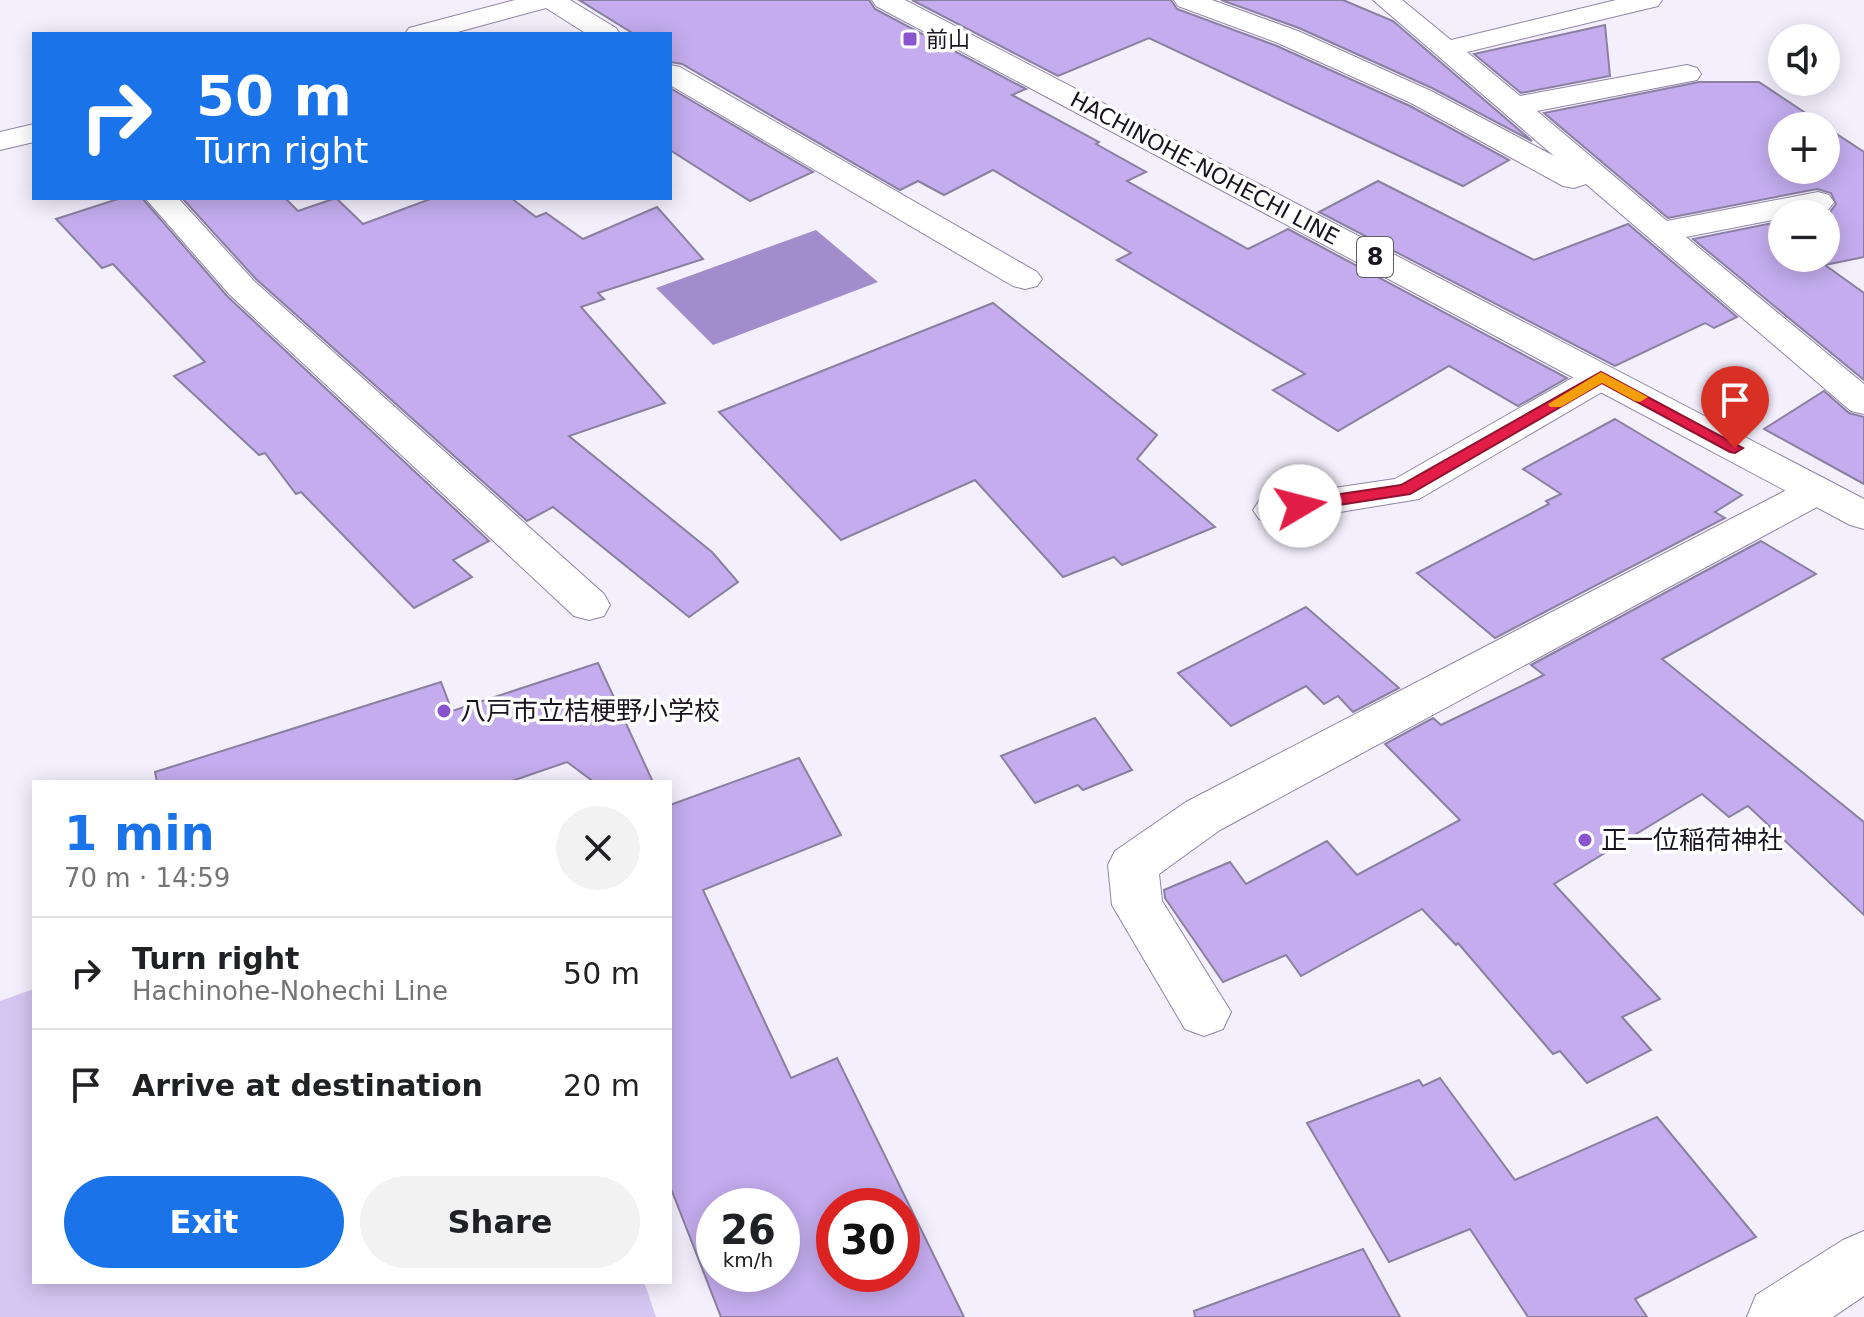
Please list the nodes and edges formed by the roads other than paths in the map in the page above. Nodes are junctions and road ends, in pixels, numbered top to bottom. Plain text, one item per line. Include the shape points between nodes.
1 (545, 0) edge
2 (552, 0) edge
3 (885, 0) edge
4 (1187, 0) edge
5 (1386, 0) edge
6 (1649, 0) edge
7 (426, 32) edge
8 (603, 32) edge
9 (1447, 49) junction
10 (672, 74) edge
11 (1687, 74) dead end
12 (1515, 106) junction
13 (32, 133) edge
14 (0, 141) edge
15 (163, 200) edge
16 (1768, 208) edge
17 (1647, 222) junction
18 (1025, 279) dead end
19 (1601, 377) junction
20 (1863, 401) edge
21 (1816, 491) junction
22 (1273, 510) dead end
23 (1864, 516) edge
24 (589, 605) dead end
25 (1204, 1012) dead end
26 (1864, 1261) edge
27 (1778, 1317) edge

1 - 7 street
2 - 8 street
3 - 19 street, HACHINOHE-NOHECHI LINE / 8
4 - 17 street via 1288,37 1421,97
5 - 9 street
6 - 9 street
9 - 12 street
10 - 18 street
11 - 12 street
12 - 17 street
13 - 14 street
15 - 24 street via 242,288
16 - 17 street
17 - 20 street
19 - 21 street, HACHINOHE-NOHECHI LINE / 8
19 - 22 street via 1405,490
21 - 23 street, HACHINOHE-NOHECHI LINE / 8
21 - 25 street via 1203,816 1133,865 1137,905
26 - 27 street

